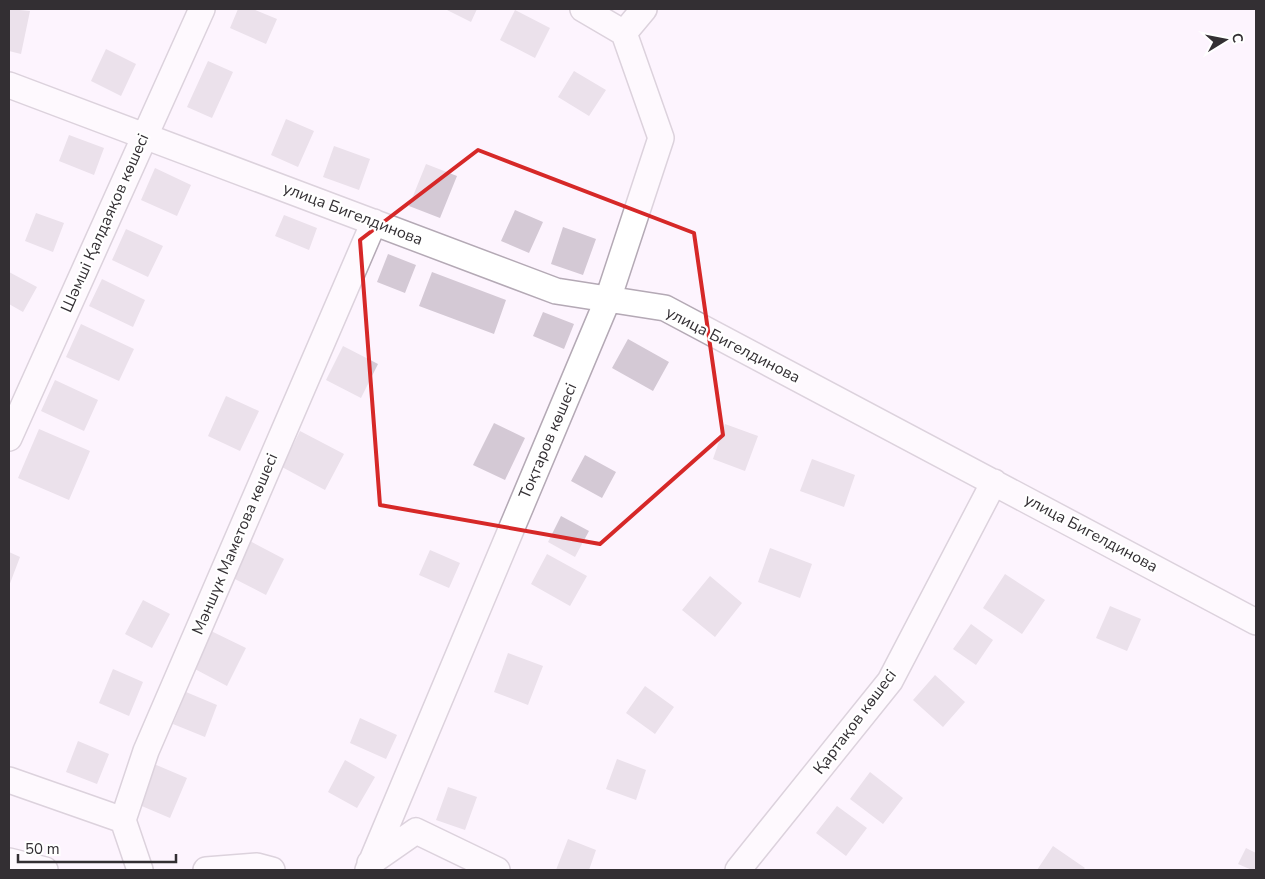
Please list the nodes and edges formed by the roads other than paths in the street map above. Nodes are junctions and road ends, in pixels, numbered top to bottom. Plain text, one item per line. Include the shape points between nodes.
1 (202, 9) edge
2 (583, 9) edge
3 (644, 9) edge
4 (624, 33) junction
5 (9, 85) edge
6 (145, 135) junction
7 (374, 222) junction
8 (608, 300) junction
9 (9, 438) edge
10 (994, 482) junction
11 (1256, 622) edge
12 (9, 780) edge
13 (123, 820) junction
14 (9, 862) edge
15 (366, 868) edge
16 (45, 870) edge
17 (140, 870) edge
18 (206, 870) edge
19 (272, 870) edge
20 (497, 870) edge
21 (738, 870) edge

1 - 6 street, Шәмші Қалдаяқов көшесі
2 - 4 street
3 - 4 street
4 - 8 street, Тоқтаров көшесі via 661,138
5 - 6 street, улица Бигелдинова
6 - 7 street, улица Бигелдинова
6 - 9 street, Шәмші Қалдаяқов көшесі
7 - 8 street, улица Бигелдинова via 556,292
7 - 13 street, Мәншүк Маметова көшесі via 146,751
8 - 10 street, улица Бигелдинова via 665,308
8 - 15 street, Тоқтаров көшесі
10 - 11 street, улица Бигелдинова
10 - 21 street, Қартақов көшесі via 890,681
12 - 13 street
13 - 17 street
14 - 16 street
15 - 20 street via 416,831
18 - 19 street via 257,866

